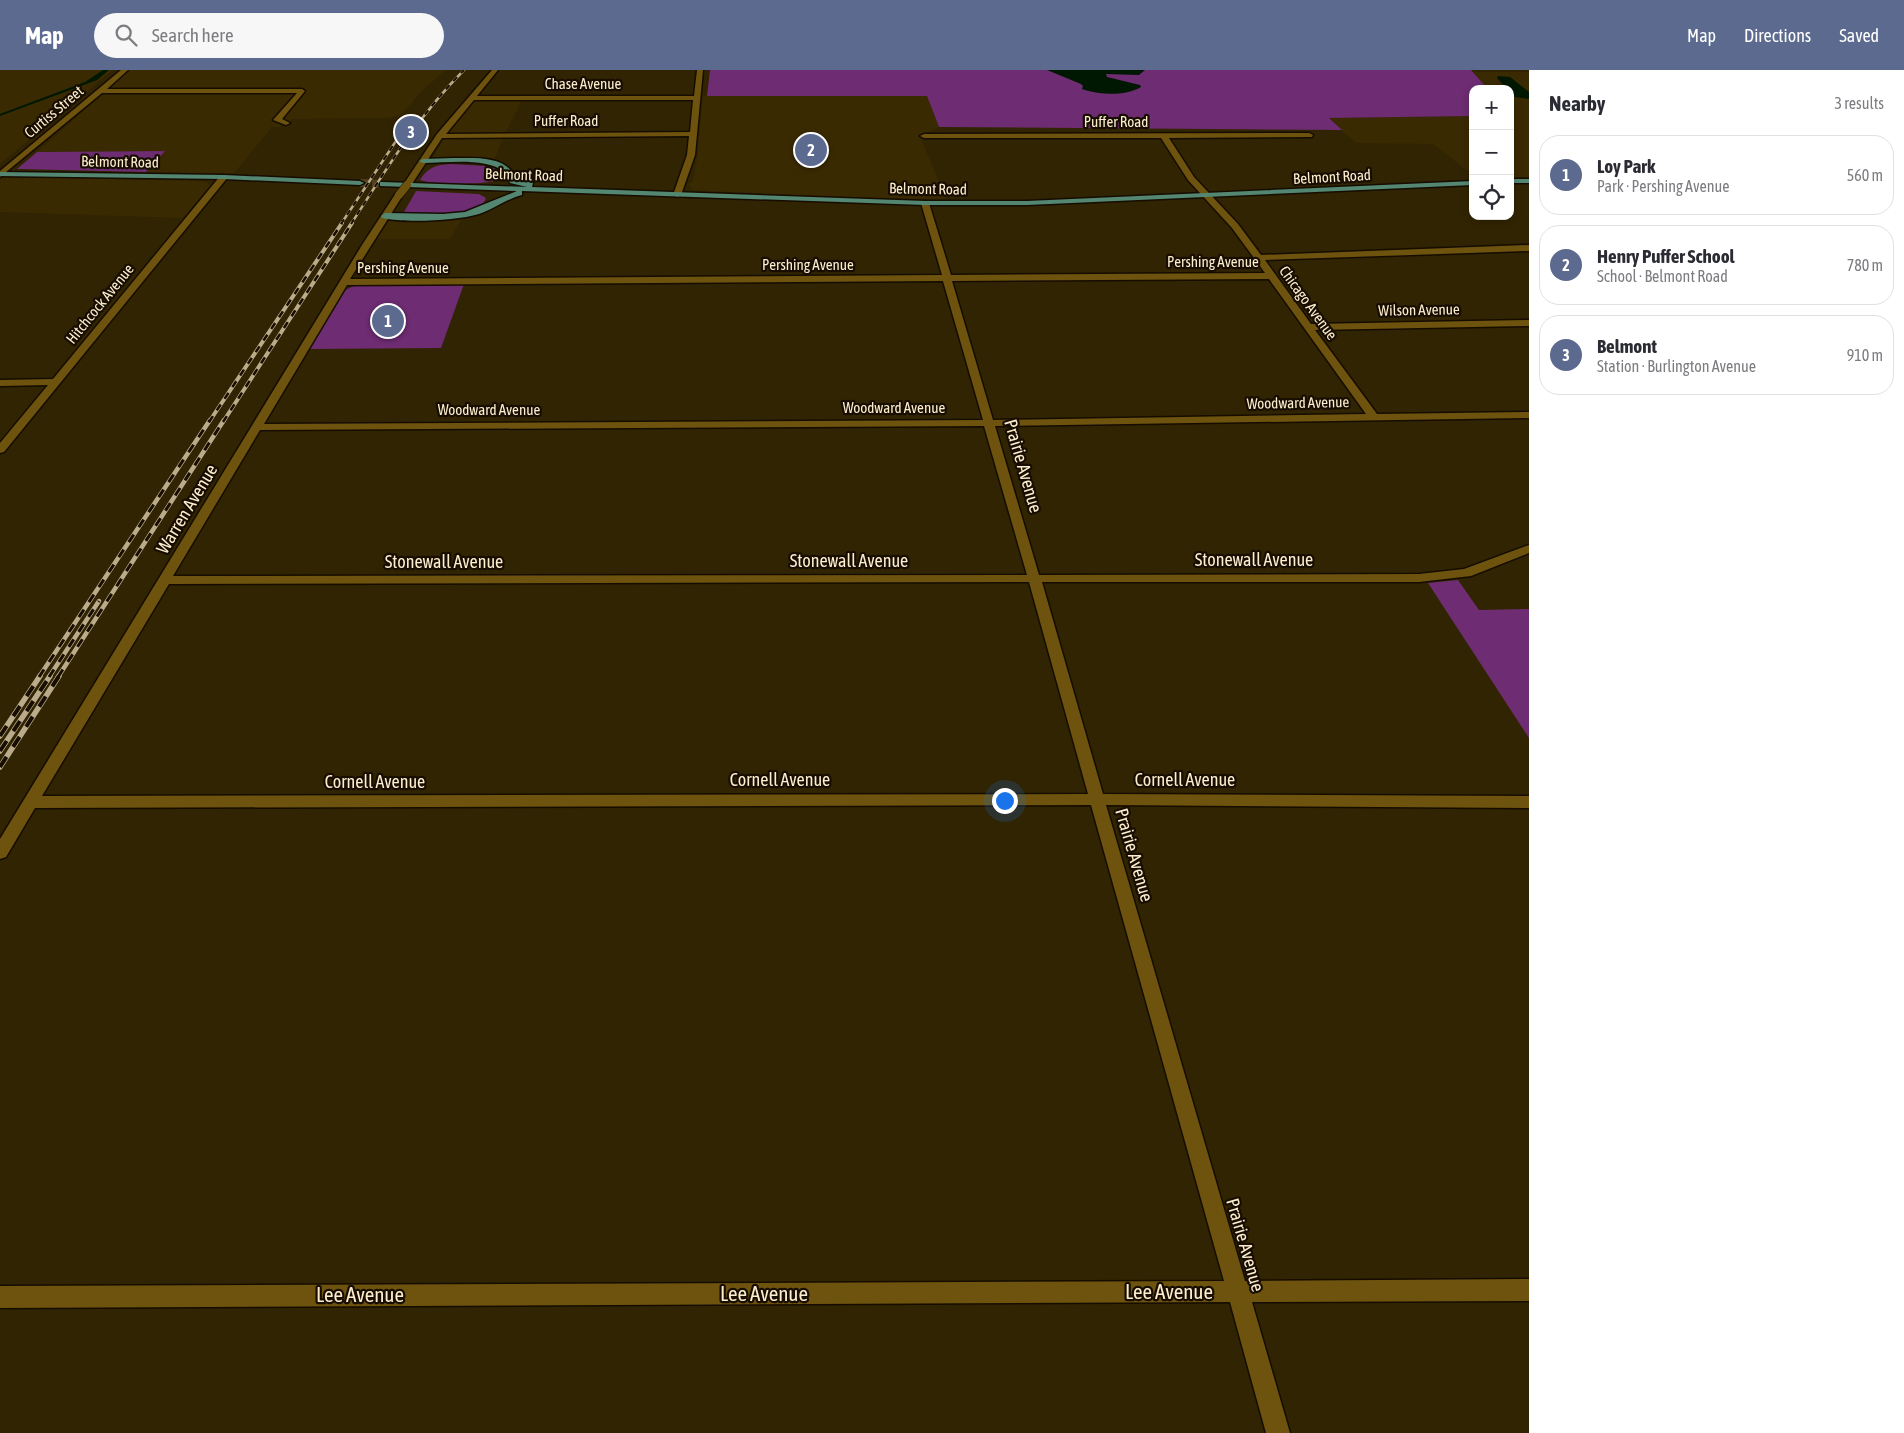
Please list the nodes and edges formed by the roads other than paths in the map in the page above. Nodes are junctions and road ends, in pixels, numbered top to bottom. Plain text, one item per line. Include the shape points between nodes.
1 (124, 70) edge
2 (495, 70) edge
3 (700, 70) edge
4 (100, 91) junction
5 (470, 98) junction
6 (696, 98) junction
7 (286, 123) dead end
8 (693, 134) junction
9 (1309, 135) dead end
10 (440, 136) junction
11 (924, 136) dead end
12 (1164, 136) junction
13 (423, 161) junction
14 (509, 173) junction
15 (0, 175) edge
16 (224, 177) junction
17 (1529, 180) edge
18 (1514, 182) edge
19 (360, 183) tunnel mouth
20 (1469, 183) edge
21 (384, 184) tunnel mouth
22 (465, 187) junction
23 (553, 190) junction
24 (677, 195) junction
25 (1209, 196) junction
26 (925, 203) junction
27 (490, 205) junction
28 (385, 216) junction
29 (1529, 248) edge
30 (1259, 258) junction
31 (1272, 276) junction
32 (946, 278) junction
33 (345, 282) junction
34 (1529, 323) edge
35 (1309, 327) junction
36 (55, 382) junction
37 (0, 383) edge
38 (1529, 415) edge
39 (1374, 416) junction
40 (990, 423) junction
41 (258, 426) junction
42 (0, 450) edge
43 (1529, 549) edge
44 (1034, 578) junction
45 (164, 580) junction
46 (1098, 799) junction
47 (30, 802) junction
48 (1529, 802) edge
49 (0, 853) edge
50 (1529, 1290) edge
51 (1238, 1291) junction
52 (0, 1297) edge
53 (1278, 1433) edge

1 - 4 street, Curtiss Street
2 - 5 street, Warren Avenue
3 - 6 street
4 - 7 street via 302,91 277,120
4 - 15 street, Curtiss Street
5 - 6 street, Chase Avenue
5 - 10 street, Warren Avenue
6 - 8 street
8 - 10 street, Puffer Road
8 - 24 street via 689,162
9 - 12 street, Puffer Road
10 - 13 street, Warren Avenue
11 - 12 street, Puffer Road
12 - 25 street, Chicago Avenue via 1191,178
13 - 14 main road via 490,163 503,167
13 - 28 street, Warren Avenue, bridge
14 - 22 main road via 499,182
14 - 23 main road via 519,183
15 - 16 main road, Belmont Road
16 - 19 main road, Belmont Road
16 - 36 street, Hitchcock Avenue
17 - 18 main road
20 - 25 main road, Belmont Road
21 - 22 main road, Belmont Road
22 - 23 main road, Belmont Road
22 - 27 main road via 487,196
23 - 24 main road, Belmont Road
23 - 27 main road via 513,194
24 - 26 main road, Belmont Road
25 - 26 main road, Belmont Road
25 - 30 street, Chicago Avenue
26 - 32 street, Prairie Avenue
27 - 28 main road via 453,216
28 - 33 street, Warren Avenue
29 - 30 street, Pershing Avenue
30 - 31 street, Chicago Avenue
31 - 32 street, Pershing Avenue
31 - 35 street, Chicago Avenue
32 - 33 street, Pershing Avenue
32 - 40 street, Prairie Avenue
33 - 41 street, Warren Avenue
34 - 35 street, Wilson Avenue
35 - 39 street, Chicago Avenue
36 - 37 street
36 - 42 street, Hitchcock Avenue
38 - 39 street, Woodward Avenue
39 - 40 street, Woodward Avenue
40 - 41 street, Woodward Avenue
40 - 44 street, Prairie Avenue
41 - 45 street, Warren Avenue
43 - 44 street, Stonewall Avenue via 1487,567 1444,577
44 - 45 street, Stonewall Avenue
44 - 46 street, Prairie Avenue
45 - 47 street, Warren Avenue
46 - 47 street, Cornell Avenue
46 - 48 street, Cornell Avenue
46 - 51 street, Prairie Avenue
47 - 49 street, Warren Avenue
50 - 51 street, Lee Avenue
51 - 52 street, Lee Avenue
51 - 53 street, Prairie Avenue

